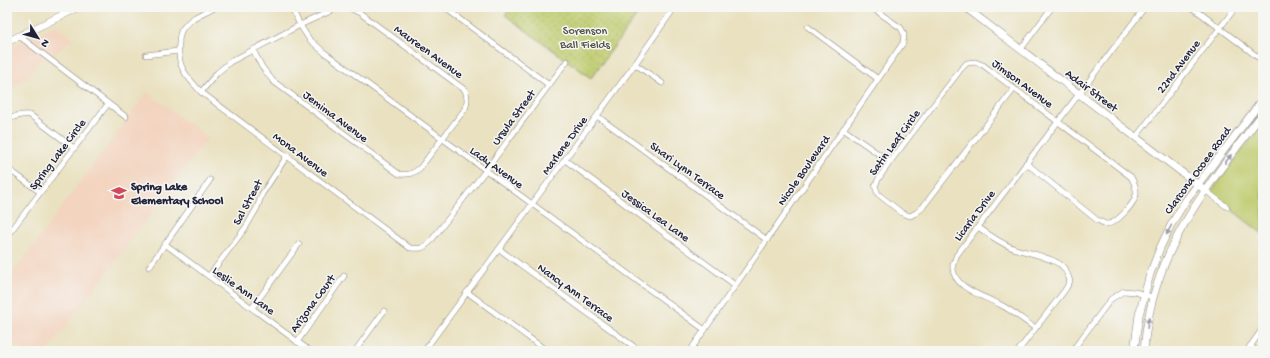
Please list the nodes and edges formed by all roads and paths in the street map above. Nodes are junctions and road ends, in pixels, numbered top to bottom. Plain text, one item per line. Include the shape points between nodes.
1 (214, 7) edge
2 (291, 7) edge
3 (343, 7) edge
4 (444, 7) edge
5 (676, 7) edge
6 (871, 7) edge
7 (965, 7) edge
8 (1052, 7) edge
9 (1145, 7) edge
10 (1192, 7) edge
11 (1236, 7) edge
12 (74, 8) edge
13 (300, 25) junction
14 (808, 28) dead end
15 (1220, 28) junction
16 (19, 36) junction
17 (7, 42) edge
18 (1021, 49) junction
19 (253, 50) junction
20 (178, 51) junction
21 (146, 55) dead end
22 (567, 61) dead end
23 (1263, 61) edge
24 (975, 62) joint
25 (635, 64) junction
26 (878, 79) junction
27 (662, 83) dead end
28 (549, 85) junction
29 (1014, 90) junction
30 (201, 92) junction
31 (1079, 94) junction
32 (1263, 99) edge
33 (108, 104) junction
34 (1263, 112) edge
35 (597, 116) junction
36 (126, 117) dead end
37 (7, 120) edge
38 (1058, 121) junction
39 (843, 129) junction
40 (1136, 138) junction
41 (442, 139) junction
42 (74, 148) junction
43 (287, 156) junction
44 (565, 160) junction
45 (890, 162) junction
46 (1026, 163) junction
47 (7, 168) edge
48 (486, 170) junction
49 (210, 180) dead end
50 (1197, 185) junction
51 (1205, 190) junction
52 (40, 192) junction
53 (532, 204) junction
54 (1227, 207) dead end
55 (978, 227) junction
56 (7, 236) edge
57 (767, 240) junction
58 (430, 242) joint
59 (165, 244) junction
60 (299, 244) dead end
61 (499, 249) junction
62 (149, 267) dead end
63 (209, 276) junction
64 (344, 276) dead end
65 (735, 285) junction
66 (467, 292) junction
67 (1144, 295) junction
68 (1152, 297) junction
69 (252, 308) junction
70 (384, 311) dead end
71 (1035, 328) junction
72 (1263, 328) edge
73 (705, 330) junction
74 (297, 342) junction
75 (1250, 346) junction
76 (310, 351) edge
77 (355, 351) edge
78 (424, 351) edge
79 (547, 351) edge
80 (640, 351) edge
81 (690, 351) edge
82 (1018, 351) edge
83 (1072, 351) edge
84 (1134, 351) edge
85 (1144, 351) edge
86 (1246, 351) edge
87 (1257, 351) edge

1 - 20 street via 193,18 182,28
2 - 13 street, Lady Avenue
3 - 13 street, Maureen Avenue
3 - 41 street, Maureen Avenue via 360,13 465,90 468,96 465,109
4 - 28 street
5 - 25 street, Marlene Drive
6 - 26 street, Nicole Boulevard via 901,28 904,34 902,43
7 - 18 street, Adair Street
8 - 18 street
9 - 31 street, Licaria Drive
10 - 15 street
11 - 15 street, 22nd Avenue
12 - 16 street
13 - 19 street, Maureen Avenue
13 - 41 street, Lady Avenue via 309,39 325,53
14 - 26 street
15 - 23 street
15 - 40 street, 22nd Avenue
16 - 17 street
16 - 33 street
18 - 31 street, Adair Street
19 - 30 street, Maureen Avenue via 216,73
19 - 41 street, Jemima Avenue via 273,81 399,174 408,175 420,168
20 - 21 street
20 - 30 street, Mona Avenue via 180,64 187,78
22 - 28 street, Ursula Street
24 - 29 street, Jimson Avenue via 983,65
24 - 45 street, Satin Leaf Circle via 967,63 961,69
25 - 27 street
25 - 35 street, Marlene Drive
26 - 39 street, Nicole Boulevard
28 - 48 street, Ursula Street
29 - 38 street, Jimson Avenue
29 - 45 street, Satin Leaf Circle via 922,208 910,216 902,213 878,194 875,186
30 - 43 street, Mona Avenue
31 - 38 street, Licaria Drive
31 - 40 street, Adair Street
32 - 50 street, Clarcona Ocoee Road
33 - 36 street
33 - 42 street, Spring Lake Circle
51 -> 34 street, Clarcona Ocoee Road
35 - 44 street, Marlene Drive
35 - 57 street, Shari Lynn Terrace
37 - 42 street via 21,114 30,115
38 - 46 street, Licaria Drive
38 - 46 street, Jimson Avenue via 1131,177 1136,193 1121,217 1106,224 1097,220
39 - 45 street
39 - 57 street, Nicole Boulevard
40 - 50 street, Adair Street
41 - 48 street, Lady Avenue
42 - 52 street, Spring Lake Circle
43 - 58 street, Mona Avenue via 410,248 419,249
43 - 63 street, Sal Street via 262,194 246,228
44 - 53 street, Marlene Drive
44 - 65 street, Jessica Lea Lane
46 - 55 street, Licaria Drive
47 - 52 street
48 - 53 street, Lady Avenue
48 - 58 street, Ursula Street
49 - 59 street
50 - 51 street, Adair Street
50 -> 67 street, Clarcona Ocoee Road via 1178,212 1160,248
51 - 54 street
51 - 68 street, Clarcona Ocoee Road via 1168,254
52 - 56 street, Spring Lake Circle
53 - 61 street, Marlene Drive
53 - 73 street, Lady Avenue
55 - 71 street, Licaria Drive via 956,256 953,265 954,275 961,284 1000,304
55 - 71 street via 996,240 1061,265 1067,272 1070,281 1065,290
57 - 65 street, Nicole Boulevard
59 - 62 street
59 - 63 street, Leslie Ann Lane
60 - 69 street
61 - 66 street, Marlene Drive
61 - 80 street, Nancy Ann Terrace
63 - 69 street, Leslie Ann Lane
64 - 74 street, Arizona Court
65 - 73 street, Nicole Boulevard
66 - 78 street, Marlene Drive
66 - 79 street
67 - 68 street
67 - 83 street via 1124,291 1112,299
67 - 84 street, Clarcona Ocoee Road
85 -> 68 street, Clarcona Ocoee Road
69 - 74 street, Leslie Ann Lane
70 - 77 street
71 - 82 street
72 - 75 street
73 - 81 street, Nicole Boulevard
74 - 76 street, Leslie Ann Lane
75 - 86 street
75 - 87 street

